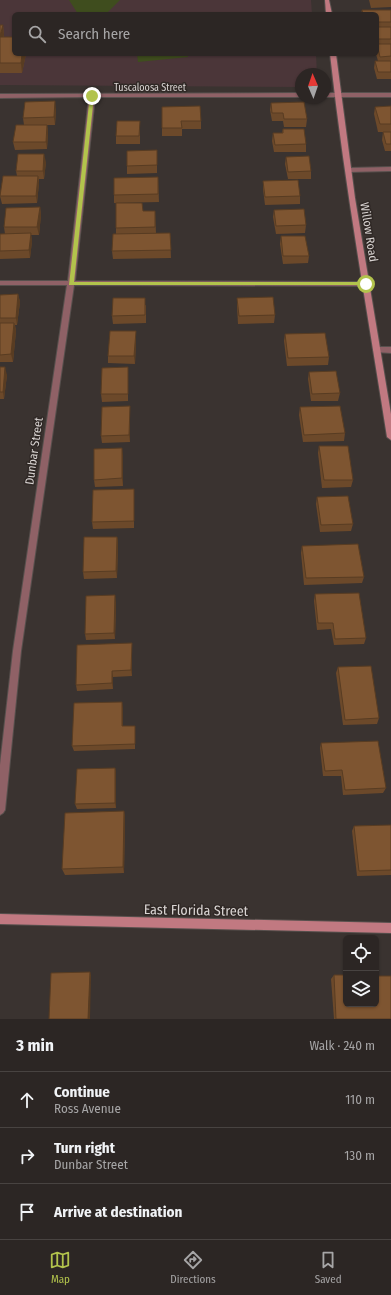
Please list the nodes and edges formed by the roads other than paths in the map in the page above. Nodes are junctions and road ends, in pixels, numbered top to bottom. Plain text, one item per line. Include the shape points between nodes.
1 (327, 0) edge
2 (329, 12) edge
3 (333, 56) edge
4 (295, 95) edge
5 (331, 95) edge
6 (337, 95) junction
7 (391, 95) edge
8 (0, 96) edge
9 (92, 96) junction
10 (348, 170) junction
11 (391, 170) edge
12 (0, 283) edge
13 (71, 284) junction
14 (366, 284) junction
15 (378, 350) junction
16 (391, 350) edge
17 (391, 437) edge
18 (0, 810) edge
19 (0, 919) edge
20 (391, 928) edge

1 - 2 street
3 - 6 street, Willow Road
4 - 9 street, Tuscaloosa Street
5 - 6 street
6 - 7 street
6 - 10 street, Willow Road
8 - 9 street, Tuscaloosa Street
9 - 13 street, Dunbar Street
10 - 11 street
10 - 14 street, Willow Road
12 - 13 street
13 - 14 street
13 - 18 street, Dunbar Street via 17,651
14 - 15 street, Willow Road
15 - 16 street
15 - 17 street, Willow Road
19 - 20 street, East Florida Street

